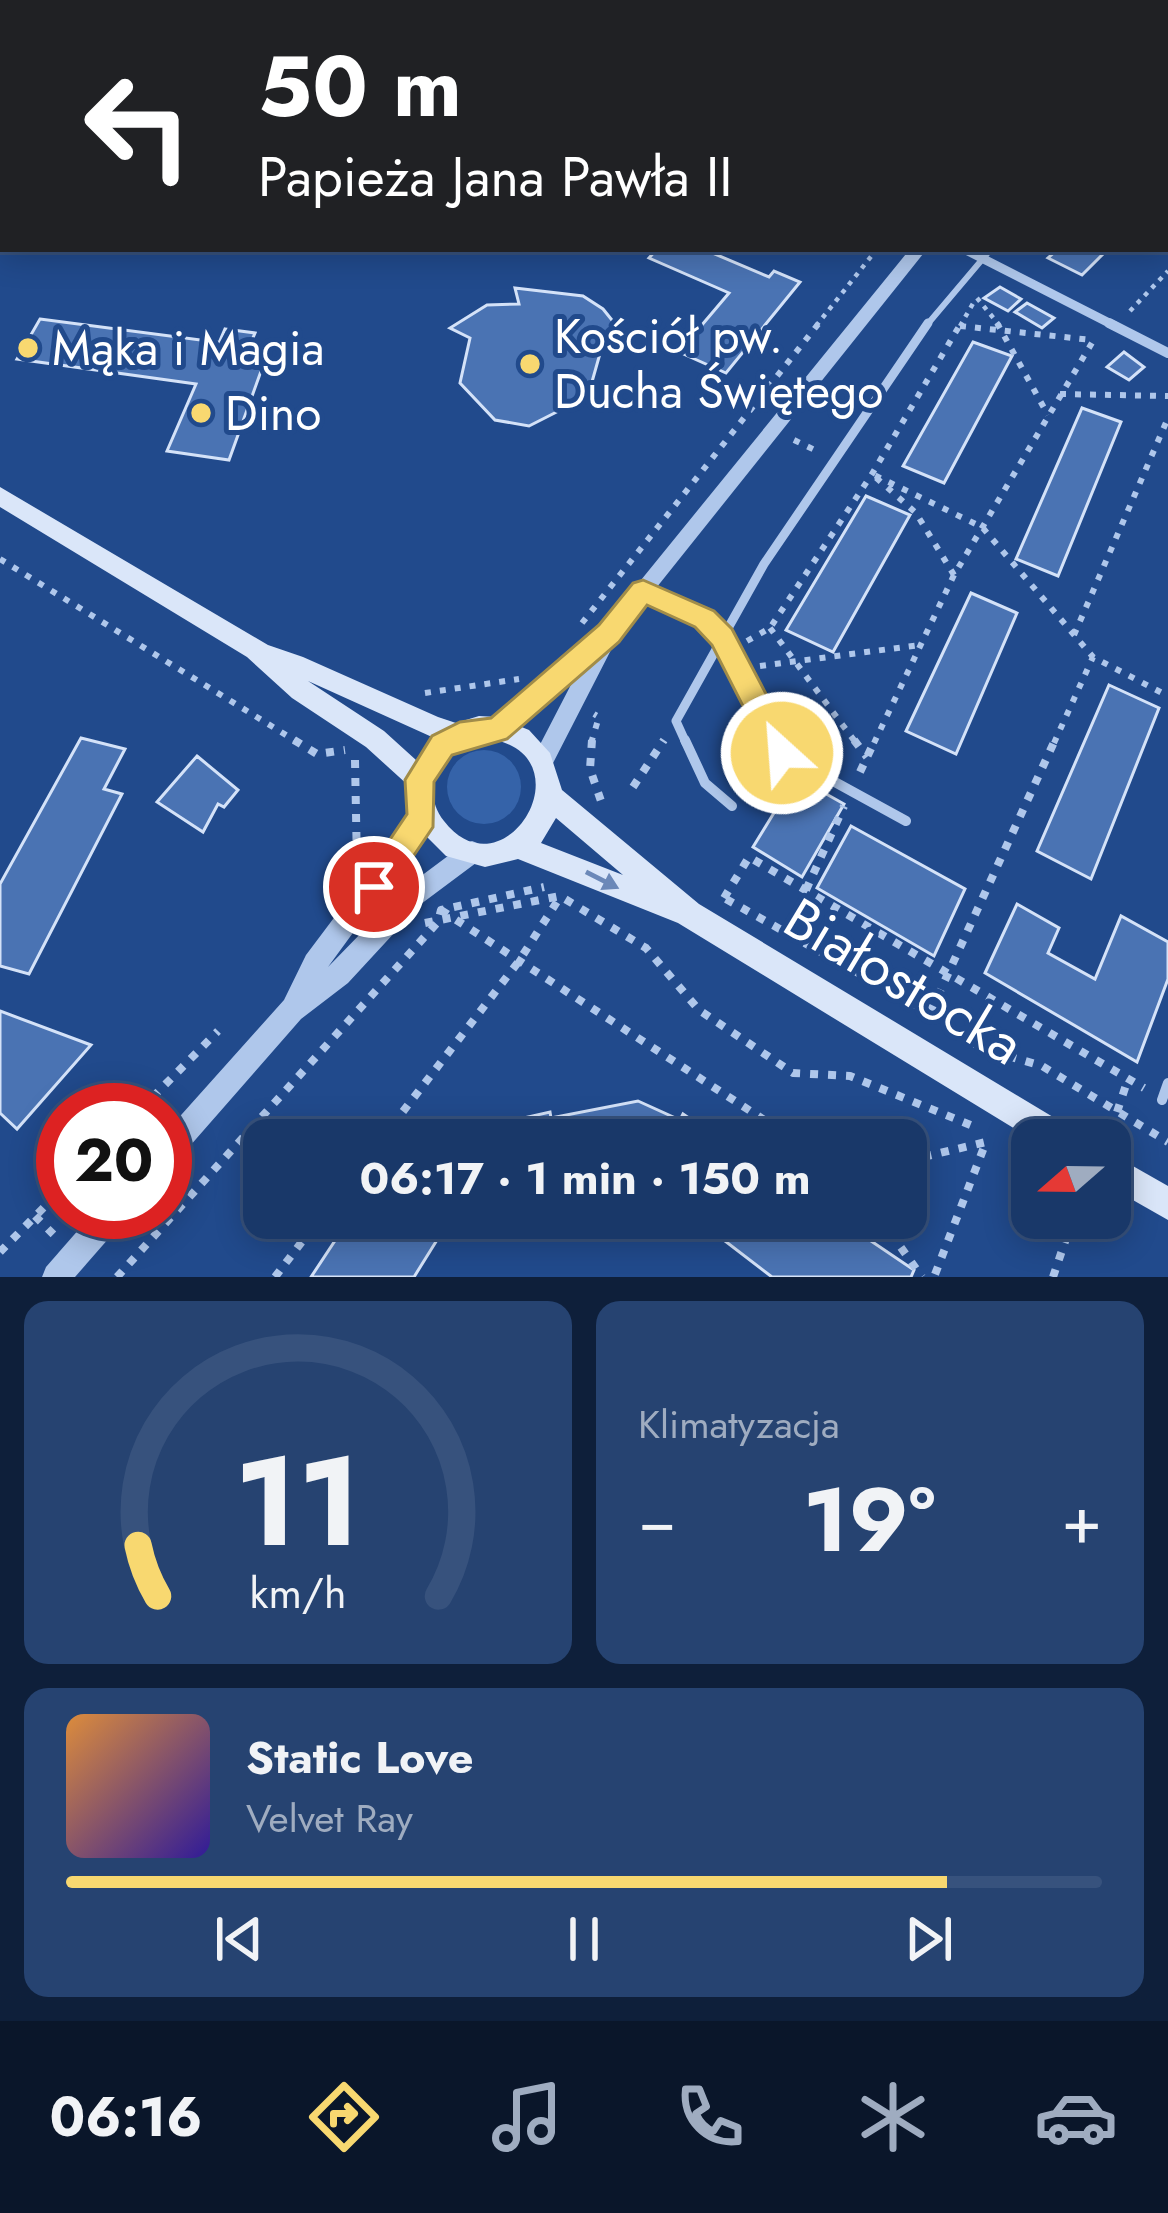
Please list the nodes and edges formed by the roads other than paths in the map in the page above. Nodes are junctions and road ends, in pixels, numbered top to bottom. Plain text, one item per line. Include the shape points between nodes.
1 (917, 252) edge
2 (988, 252) edge
3 (1168, 353) edge
4 (0, 496) edge
5 (643, 591) junction
6 (609, 634) junction
7 (722, 637) junction
8 (256, 650) junction
9 (497, 730) junction
10 (460, 735) junction
11 (543, 760) junction
12 (419, 780) junction
13 (551, 797) junction
14 (732, 806) dead end
15 (423, 818) junction
16 (906, 821) dead end
17 (515, 845) junction
18 (472, 853) junction
19 (689, 914) junction
20 (292, 1010) junction
21 (1168, 1083) edge
22 (1162, 1100) road end
23 (1027, 1119) edge
24 (192, 1123) edge
25 (1131, 1182) edge
26 (1168, 1204) edge
27 (89, 1239) edge
28 (56, 1277) edge

1 - 5 street
2 - 3 street
2 - 7 lane via 943,302
4 - 8 main road
5 - 6 street
5 - 7 lane via 704,619
6 - 9 street
6 - 11 street
7 - 14 lane via 676,721 705,782
7 - 16 lane via 782,753
8 - 10 main road
8 - 12 main road
9 - 10 main road
9 - 11 main road
10 - 12 main road
11 - 13 main road
12 - 15 main road
13 - 17 main road via 545,816
13 - 19 main road, Białostocka
15 - 18 main road via 434,834
15 - 20 street via 315,964
17 - 18 main road
17 -> 19 main road, Białostocka
18 - 20 street
19 - 23 main road, Białostocka
20 - 24 street
21 - 22 lane
25 - 26 main road
27 - 28 street

